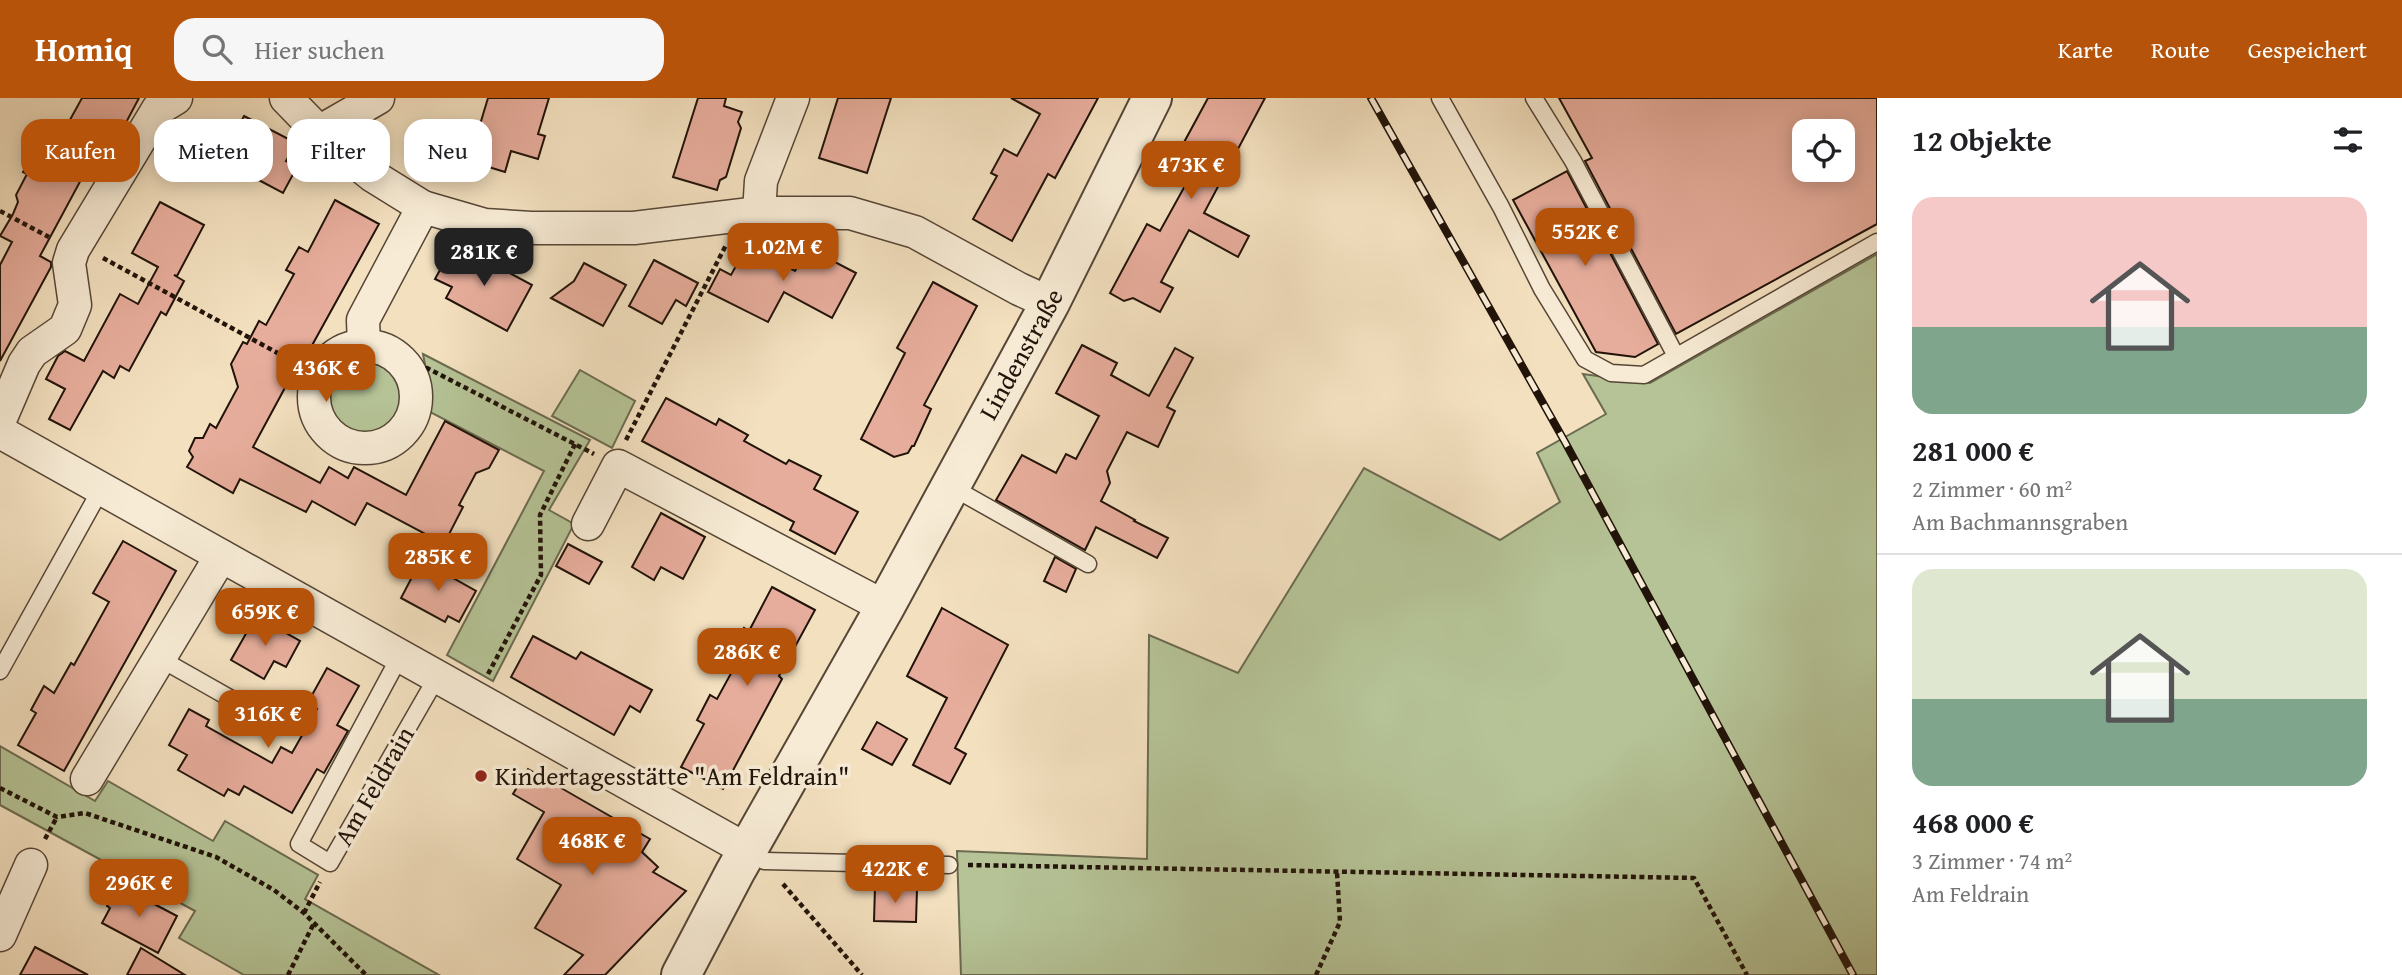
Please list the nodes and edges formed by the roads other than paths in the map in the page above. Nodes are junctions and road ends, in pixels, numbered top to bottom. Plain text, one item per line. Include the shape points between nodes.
1 (176, 98) edge
2 (286, 98) edge
3 (378, 98) edge
4 (793, 98) edge
5 (1152, 98) edge
6 (1440, 98) edge
7 (1534, 98) edge
8 (306, 119) edge
9 (341, 119) edge
10 (383, 182) edge
11 (424, 206) junction
12 (750, 215) junction
13 (1877, 242) edge
14 (1050, 303) junction
15 (364, 346) junction
16 (1676, 356) junction
17 (0, 420) edge
18 (0, 432) edge
19 (950, 486) junction
20 (101, 489) junction
21 (589, 524) dead end
22 (221, 556) junction
23 (1088, 564) dead end
24 (885, 607) junction
25 (400, 656) junction
26 (159, 658) junction
27 (0, 671) edge
28 (438, 677) junction
29 (272, 722) dead end
30 (87, 779) dead end
31 (755, 856) junction
32 (31, 865) dead end
33 (949, 865) road end
34 (0, 935) edge
35 (681, 975) edge

1 - 17 street via 158,109 75,247 69,264 75,305 65,329 23,364
2 - 8 street
3 - 9 street
4 - 12 street
5 - 14 street, Lindenstraße
6 - 16 lane via 1542,289 1585,359 1611,373 1644,375
7 - 16 lane via 1573,161
10 - 11 street
11 - 12 street via 485,225 531,228 634,228
11 - 15 street via 363,320
12 - 14 street via 850,213 915,232
13 - 16 lane
14 - 19 street, Lindenstraße
15 - 15 street via 399,359 416,394 410,422 401,433 390,442 362,449 348,446 325,429 317,417 314,396 326,363 350,348
18 - 20 street
19 - 23 lane
19 - 24 street, Lindenstraße
20 - 22 street
20 - 27 lane
21 - 24 street via 615,465
22 - 25 street
22 - 26 street
24 - 31 street, Lindenstraße
25 - 28 street
25 - 28 lane, Am Feldrain via 299,844 330,863
26 - 29 lane
26 - 30 street
28 - 31 street
31 - 33 lane
31 - 35 street, Lindenstraße
32 - 34 street

